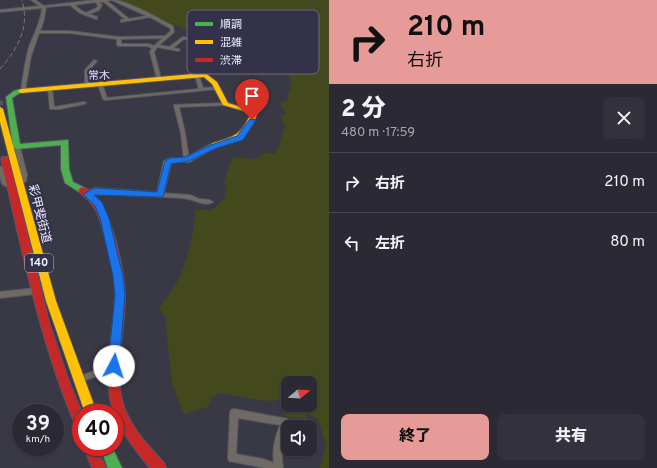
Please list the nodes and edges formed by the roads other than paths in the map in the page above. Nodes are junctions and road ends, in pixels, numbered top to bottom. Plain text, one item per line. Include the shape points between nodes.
1 (33, 0) edge
2 (55, 0) edge
3 (104, 0) edge
4 (109, 0) edge
5 (114, 0) edge
6 (95, 1) junction
7 (71, 4) junction
8 (62, 5) junction
9 (44, 7) junction
10 (0, 11) edge
11 (87, 14) junction
12 (151, 16) junction
13 (96, 18) dead end
14 (128, 20) junction
15 (122, 21) dead end
16 (39, 32) junction
17 (138, 37) junction
18 (165, 37) junction
19 (119, 38) junction
20 (187, 38) edge
21 (137, 45) junction
22 (155, 47) junction
23 (170, 48) junction
24 (178, 50) dead end
25 (95, 62) dead end
26 (197, 76) junction
27 (159, 79) junction
28 (100, 84) junction
29 (87, 85) junction
30 (218, 88) junction
31 (50, 89) junction
32 (201, 90) junction
33 (23, 91) junction
34 (84, 103) dead end
35 (225, 104) junction
36 (4, 105) edge
37 (0, 139) edge
38 (17, 147) junction
39 (186, 160) junction
40 (0, 168) edge
41 (14, 184) junction
42 (88, 194) junction
43 (160, 195) junction
44 (210, 202) dead end
45 (36, 291) junction
46 (0, 295) edge
47 (114, 366) junction
48 (77, 380) junction
49 (73, 404) edge
50 (87, 404) edge
51 (94, 456) edge
52 (110, 456) edge
53 (99, 468) edge
54 (115, 468) edge
55 (159, 468) edge
56 (276, 468) edge
57 (279, 468) edge

1 - 9 street
2 - 8 street
3 - 4 street
3 - 6 street
3 - 14 street
5 - 12 street
6 - 7 street
6 - 11 street via 100,5 98,9
7 - 8 street
7 - 11 street
8 - 9 street
9 - 10 street
9 - 16 street
11 - 13 street
12 - 14 street
12 - 18 street via 172,27 173,31
14 - 15 street
16 - 19 street via 69,32
16 - 33 street via 30,51
17 - 18 street
17 - 19 street
17 - 21 street
18 - 22 street
19 - 21 street via 119,45
20 - 23 street via 182,38
21 - 22 street
22 - 23 street
22 - 27 street via 152,52
23 - 24 street
25 - 29 street via 87,70
26 - 27 main road
26 - 30 main road via 205,75 212,78
26 - 32 street
27 - 28 main road
28 - 29 main road
28 - 32 street via 105,99
29 - 31 main road
30 - 32 street
30 - 35 main road
31 - 33 main road
31 - 34 street via 52,108
33 - 36 main road via 11,94
35 - 39 street via 176,106
35 - 39 main road via 255,112 250,125 240,138 214,146
36 - 38 main road
36 - 41 main road, 彩甲斐街道 / 140
37 - 41 main road, 彩甲斐街道 / 140
38 - 41 street via 24,180
38 - 42 main road via 65,142 65,169 69,183
39 - 43 main road via 171,160 167,163
40 - 41 street via 5,184
41 - 45 main road, 彩甲斐街道 / 140
41 - 48 main road, 彩甲斐街道 / 140
42 - 43 main road via 95,191
42 - 47 main road via 99,204 105,218 118,276 120,295
43 - 44 street via 190,197
45 - 46 street
45 - 49 main road, 彩甲斐街道 / 140 via 44,322
47 - 48 street
47 - 55 main road via 115,397 121,415
48 - 50 main road, 彩甲斐街道 / 140
51 - 53 main road
52 - 54 main road
56 - 57 street via 263,462 232,458 234,413 285,422 277,443

